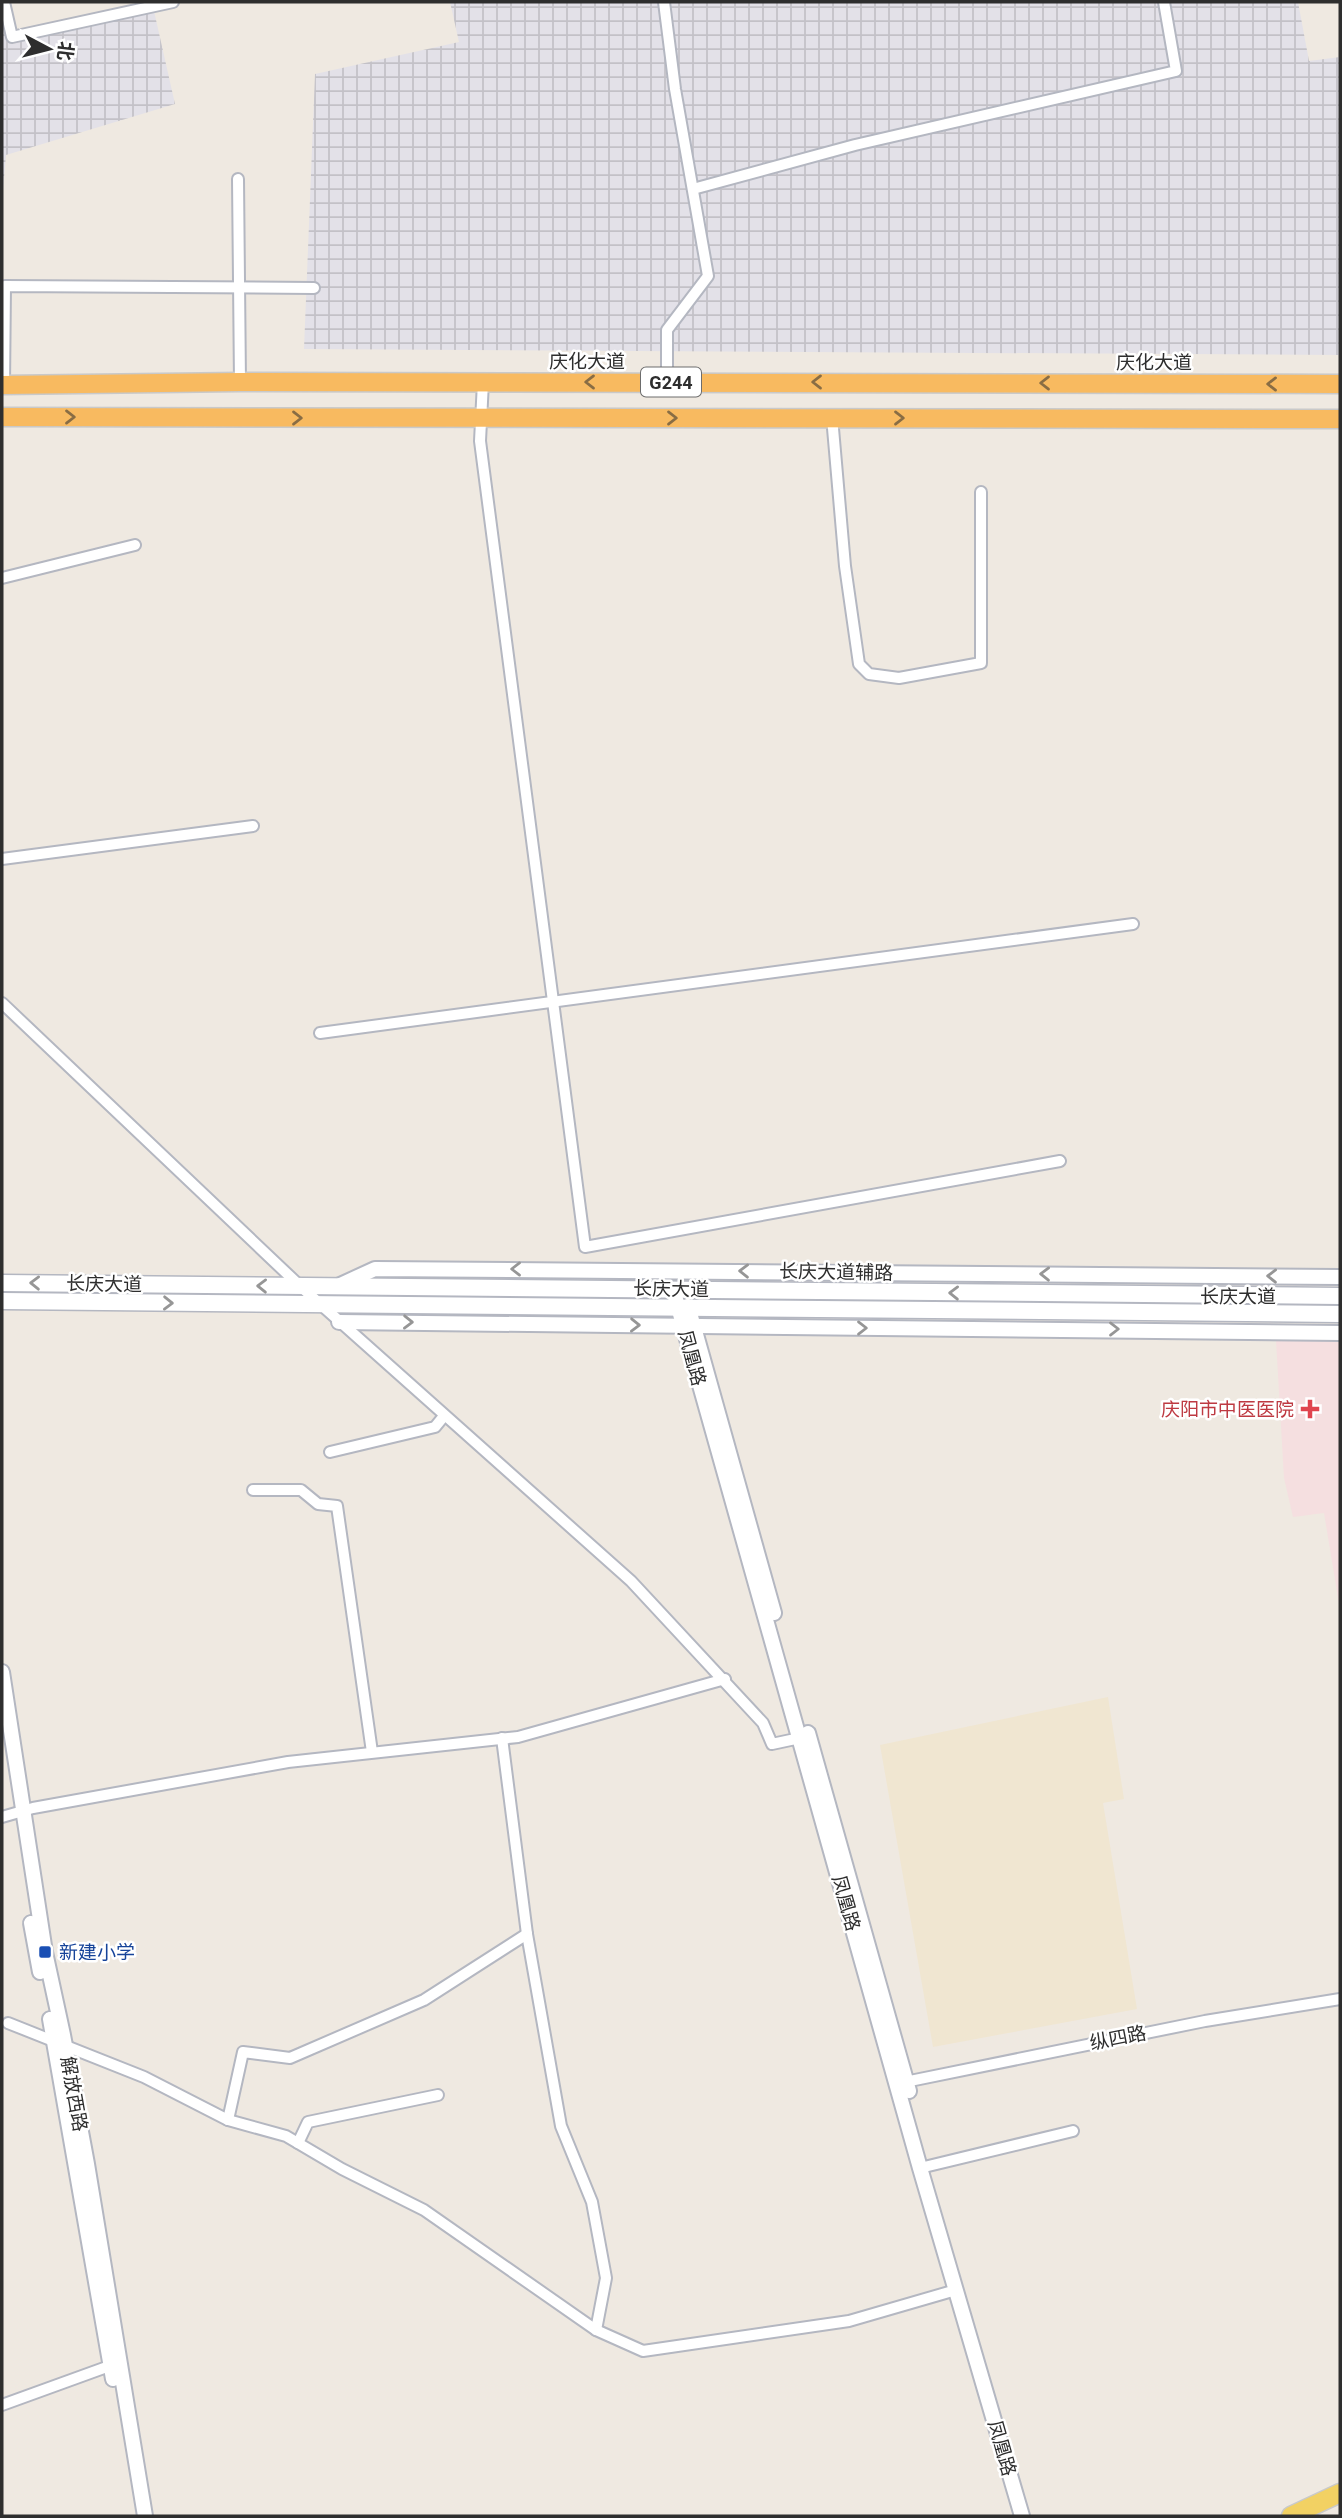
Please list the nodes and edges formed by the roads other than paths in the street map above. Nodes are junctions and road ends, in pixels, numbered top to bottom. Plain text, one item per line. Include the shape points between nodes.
1 (4, 2) edge
2 (173, 2) edge
3 (664, 2) edge
4 (1164, 2) edge
5 (238, 179) dead end
6 (693, 190) junction
7 (238, 288) junction
8 (314, 288) dead end
9 (240, 382) junction
10 (483, 382) junction
11 (667, 382) junction
12 (1340, 384) edge
13 (3, 385) edge
14 (2, 417) edge
15 (832, 417) junction
16 (481, 418) junction
17 (1340, 419) edge
18 (981, 492) dead end
19 (135, 545) dead end
20 (2, 578) edge
21 (253, 826) dead end
22 (2, 859) edge
23 (1133, 924) dead end
24 (553, 1001) junction
25 (2, 1003) edge
26 (320, 1033) dead end
27 (1060, 1161) dead end
28 (1340, 1277) edge
29 (2, 1283) edge
30 (300, 1286) junction
31 (336, 1287) junction
32 (678, 1289) junction
33 (1340, 1296) edge
34 (2, 1301) edge
35 (319, 1304) junction
36 (684, 1308) junction
37 (1340, 1314) edge
38 (339, 1322) junction
39 (689, 1326) junction
40 (1340, 1333) edge
41 (444, 1416) junction
42 (330, 1452) dead end
43 (253, 1490) dead end
44 (2, 1672) edge
45 (725, 1679) junction
46 (2, 1735) edge
47 (502, 1738) junction
48 (800, 1738) junction
49 (372, 1752) junction
50 (13, 1813) edge
51 (527, 1934) junction
52 (1340, 1999) edge
53 (1340, 2006) edge
54 (8, 2023) dead end
55 (60, 2044) junction
56 (902, 2086) junction
57 (438, 2095) dead end
58 (228, 2120) junction
59 (1073, 2131) dead end
60 (298, 2143) junction
61 (925, 2167) junction
62 (956, 2290) junction
63 (596, 2330) junction
64 (116, 2363) junction
65 (2, 2405) edge
66 (1340, 2494) edge
67 (135, 2516) edge
68 (145, 2516) edge
69 (1022, 2516) edge
70 (1032, 2516) edge
71 (1291, 2516) edge

1 - 2 street via 12,37
3 - 6 street
4 - 6 street via 1176,71 855,145
5 - 7 street
6 - 11 street via 708,276 667,330
7 - 8 street
7 - 9 street
7 - 13 street via 5,286
9 - 10 highway, 庆化大道 / G244
9 - 13 highway, 庆化大道 / G244
11 -> 10 highway, 庆化大道 / G244
10 - 16 street
12 -> 11 highway, 庆化大道 / G244
14 -> 16 highway, G244
16 -> 15 highway, G244
15 -> 17 highway, G244
15 - 18 street via 859,664 869,674 899,678 981,663
16 - 24 street via 480,441
19 - 20 street
21 - 22 street
23 - 24 street
24 - 26 street
24 - 27 street via 585,1247
25 - 30 street
28 -> 31 street, 长庆大道辅路 via 374,1269
30 -> 29 main road, 长庆大道
30 - 31 main road, 长庆大道
30 - 35 street
31 - 32 main road, 长庆大道
33 -> 32 main road, 长庆大道
32 - 36 street, 凤凰路
34 -> 35 main road, 长庆大道
35 - 36 main road, 长庆大道
35 - 38 street
36 - 37 main road, 长庆大道
36 - 39 street, 凤凰路
38 -> 39 street
38 - 41 street
39 -> 40 street
39 - 48 street, 凤凰路
39 - 56 street, 凤凰路
41 - 42 street via 435,1426
41 - 45 street via 631,1581
43 - 49 street via 301,1490 318,1504 337,1506
44 - 50 street, 解放西路
45 - 47 street
45 - 48 street via 763,1723 772,1744
46 - 50 street, 解放西路
47 - 49 street
47 - 51 street
48 - 56 street, 凤凰路
49 - 50 street via 288,1762
50 - 55 street, 解放西路 via 35,1952
51 - 58 street via 424,2000 290,2059 243,2052
51 - 63 street via 561,2126 592,2202 606,2277
52 - 56 street, 纵四路 via 1205,2021
53 - 56 street, 纵四路
54 - 55 street
55 - 58 street via 144,2077
55 - 64 street, 解放西路
56 - 61 street, 凤凰路
57 - 60 street via 308,2122
58 - 60 street
59 - 61 street
60 - 63 street via 424,2210
61 - 62 street, 凤凰路
61 - 70 street, 凤凰路
62 - 63 street via 849,2321 643,2351
62 - 69 street, 凤凰路
64 - 65 street
64 - 67 street, 解放西路
64 - 68 street, 解放西路
66 - 71 main road

